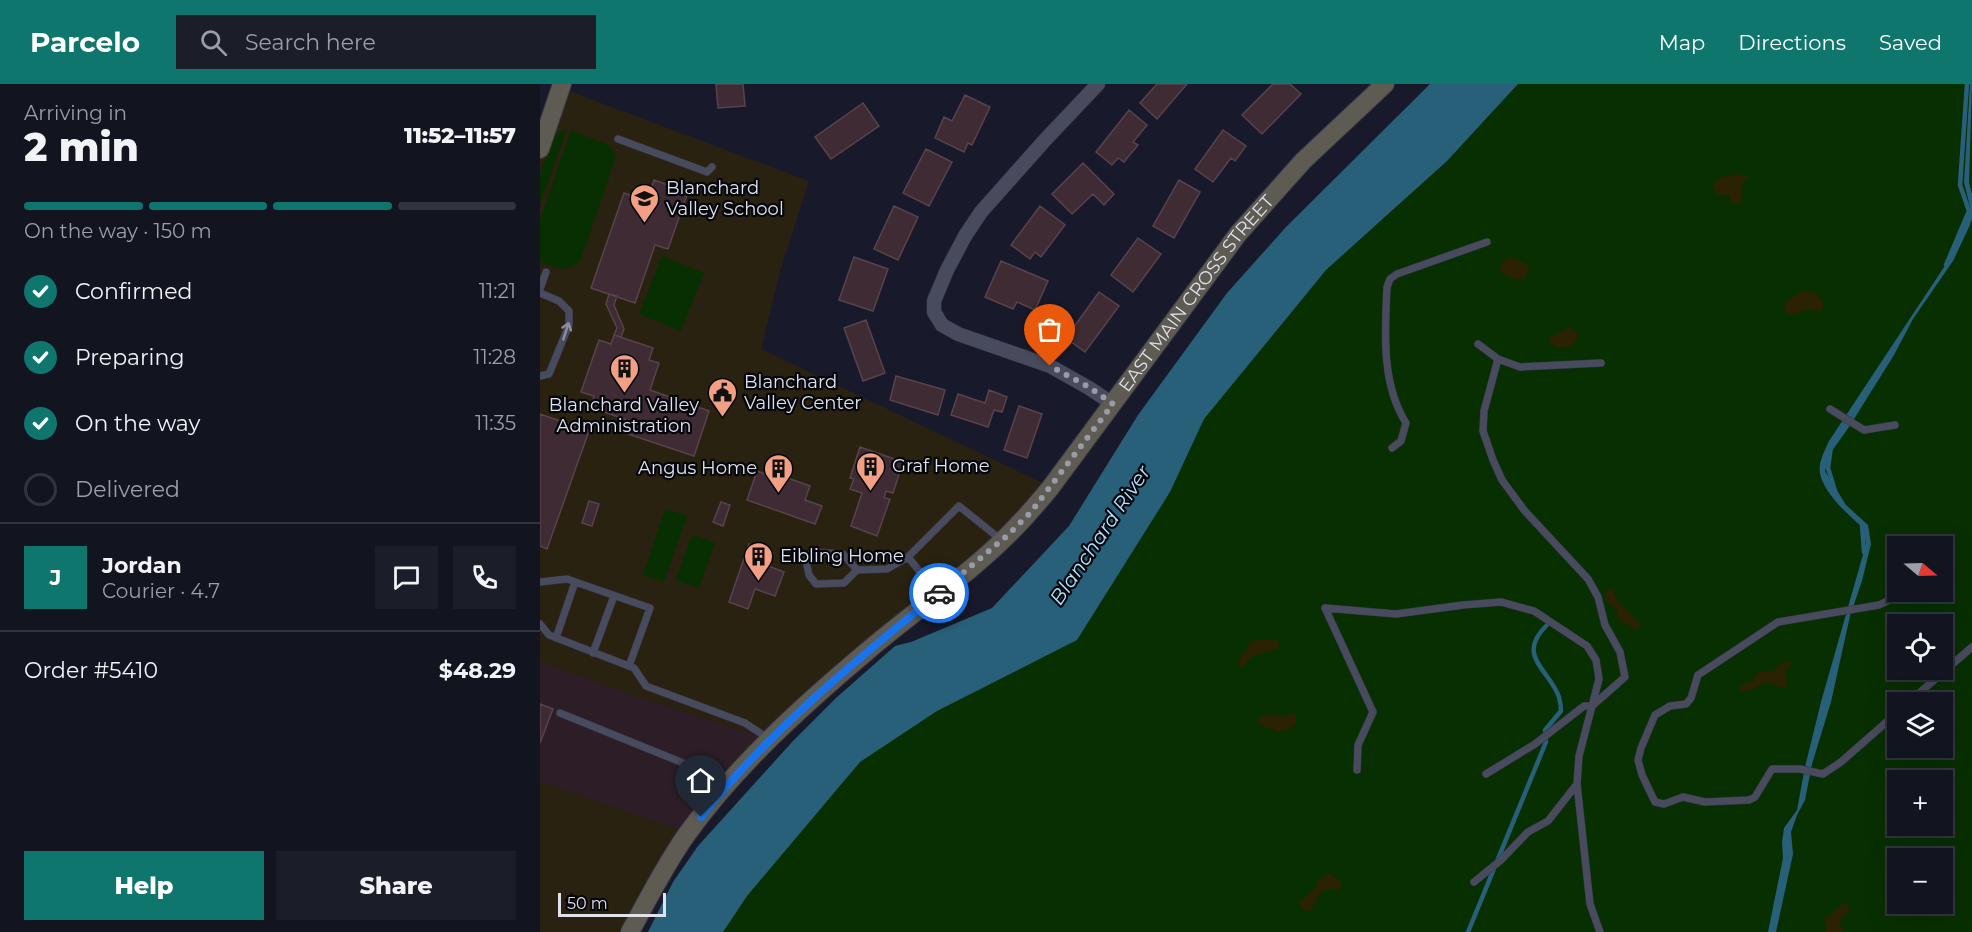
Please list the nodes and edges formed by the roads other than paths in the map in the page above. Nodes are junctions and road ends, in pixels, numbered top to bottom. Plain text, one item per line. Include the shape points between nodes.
1 (562, 84) edge
2 (1098, 84) edge
3 (1385, 84) edge
4 (618, 139) dead end
5 (540, 149) edge
6 (712, 167) dead end
7 (1487, 242) dead end
8 (546, 272) dead end
9 (540, 291) edge
10 (1478, 344) dead end
11 (1498, 359) junction
12 (1601, 363) dead end
13 (540, 376) edge
14 (1113, 404) junction
15 (1830, 409) dead end
16 (1895, 425) dead end
17 (1392, 448) dead end
18 (1002, 541) junction
19 (908, 557) junction
20 (857, 570) junction
21 (540, 582) edge
22 (575, 582) junction
23 (938, 594) junction
24 (614, 596) junction
25 (1887, 601) edge
26 (540, 624) edge
27 (556, 638) junction
28 (1972, 647) edge
29 (593, 653) junction
30 (629, 666) junction
31 (1920, 692) edge
32 (1592, 705) junction
33 (560, 713) dead end
34 (1887, 722) edge
35 (770, 740) junction
36 (1357, 770) dead end
37 (1486, 774) dead end
38 (1577, 784) junction
39 (724, 789) junction
40 (1474, 882) dead end
41 (630, 932) edge
42 (1600, 932) edge

1 - 5 main road
2 - 14 street via 981,212 952,261 934,301 934,312 942,325 958,334 1050,366
3 - 14 main road, EAST MAIN CROSS STREET via 1266,200 1198,285
4 - 6 lane via 707,171
7 - 17 lane via 1397,273 1390,279 1386,350 1395,402 1406,423 1401,441
8 - 9 lane
13 -> 9 lane via 549,374 569,325 569,311
10 - 11 lane
11 - 12 lane via 1520,367
11 - 32 lane via 1484,411 1483,431 1493,460 1524,510 1588,579 1620,652 1625,677
14 - 18 main road, EAST MAIN CROSS STREET via 1031,512
15 - 16 lane via 1863,430
18 - 19 lane via 959,506
18 - 23 main road, EAST MAIN CROSS STREET
19 - 20 lane via 888,569
19 - 23 lane
20 - 20 lane via 844,583 816,584 806,561 812,552 843,554
21 - 22 lane
22 - 24 lane
22 - 27 lane
23 - 35 main road, EAST MAIN CROSS STREET via 850,666
24 - 29 lane
24 - 30 lane via 650,608
25 - 34 lane via 1778,622 1698,675 1686,704 1670,706 1654,716 1638,760 1655,802 1664,804 1683,797 1705,802 1749,801 1772,769 1800,768 1823,774
26 - 27 lane
27 - 29 lane
28 - 31 lane
29 - 30 lane
30 - 35 lane via 646,686 746,723
32 - 36 lane via 1599,679 1596,660 1587,646 1534,611 1501,602 1396,614 1325,608 1373,712 1358,745
32 - 37 lane via 1584,706 1535,744
32 - 38 lane via 1579,756
33 - 39 lane via 688,765
35 - 39 main road, EAST MAIN CROSS STREET
38 - 40 lane via 1548,821 1528,832
38 - 42 lane via 1590,904
39 - 41 main road, EAST MAIN CROSS STREET via 672,856

